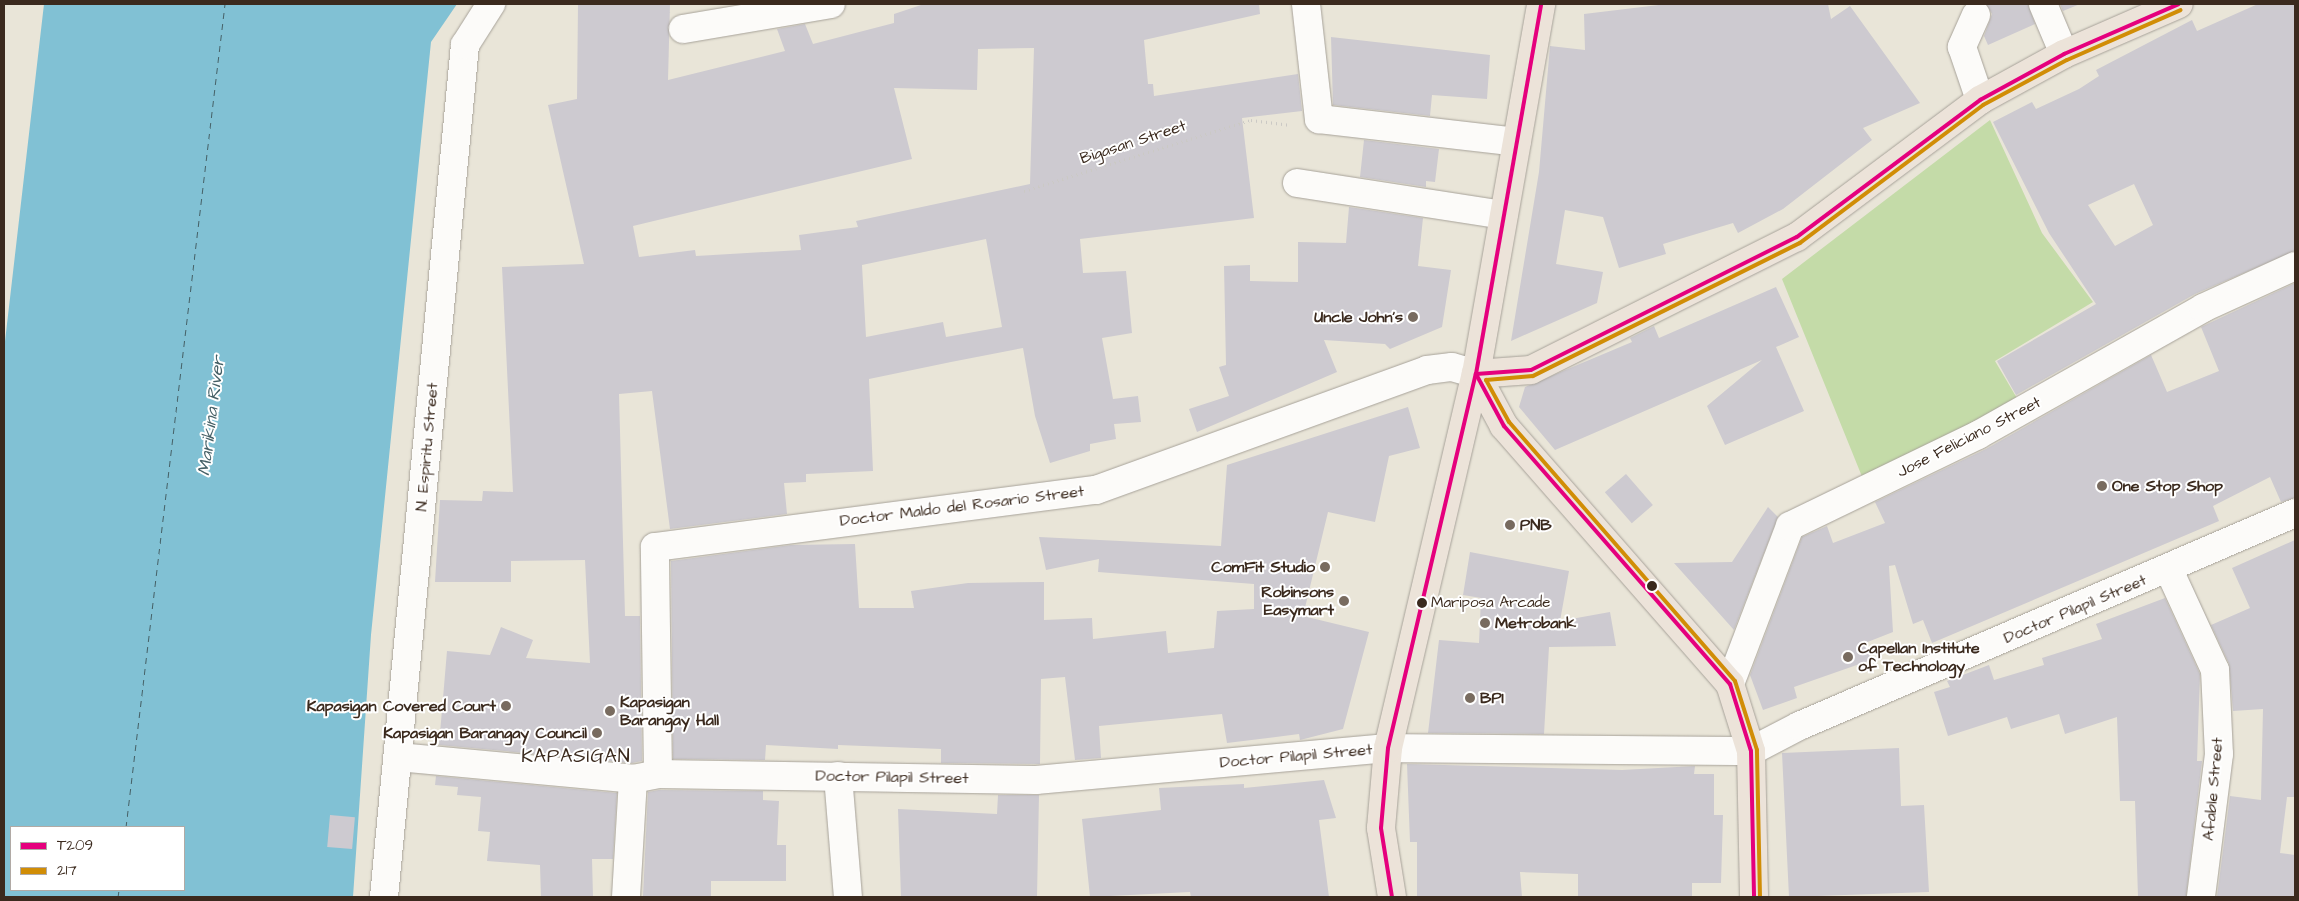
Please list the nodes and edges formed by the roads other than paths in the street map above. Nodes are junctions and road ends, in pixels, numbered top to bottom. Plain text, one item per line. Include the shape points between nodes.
1 (490, 4) edge
2 (831, 4) edge
3 (1306, 4) edge
4 (1541, 4) edge
5 (2043, 4) edge
6 (2179, 4) edge
7 (1976, 15) dead end
8 (683, 30) dead end
9 (2064, 54) junction
10 (1980, 100) junction
11 (1517, 142) junction
12 (1297, 183) dead end
13 (1504, 215) junction
14 (2295, 266) edge
15 (1476, 374) junction
16 (2295, 513) edge
17 (2169, 570) junction
18 (1730, 684) junction
19 (1388, 748) junction
20 (1751, 751) junction
21 (398, 757) junction
22 (838, 776) junction
23 (645, 777) junction
24 (384, 897) edge
25 (626, 897) edge
26 (848, 897) edge
27 (1392, 897) edge
28 (1754, 897) edge
29 (2201, 897) edge

1 - 21 street, N. Espiritu Street via 465,45
2 - 8 street
3 - 11 street via 1307,37 1319,119
4 - 11 main road
5 - 9 street
6 - 9 main road
7 - 10 street via 1962,47
9 - 10 main road
10 - 15 main road via 1798,237 1531,370
11 - 13 main road
12 - 13 street
13 - 15 main road
14 - 18 street, Jose Feliciano Street via 2203,308 1978,435 1790,526
15 - 18 main road via 1504,426
15 - 19 main road
15 - 23 street, Doctor Maldo del Rosario Street via 1452,367 1428,370 1096,490 655,547
16 - 17 street, Doctor Pilapil Street
17 - 20 street, Doctor Pilapil Street via 1799,726
17 - 29 street, Afable Street via 2215,670 2219,754
18 - 20 main road
19 - 20 street, Doctor Pilapil Street
19 - 22 street, Doctor Pilapil Street via 1036,780
19 - 27 main road via 1381,828
20 - 28 main road
21 - 23 street, Doctor Pilapil Street
21 - 24 street, N. Espiritu Street
22 - 23 street, Doctor Pilapil Street
22 - 26 street
23 - 25 street

